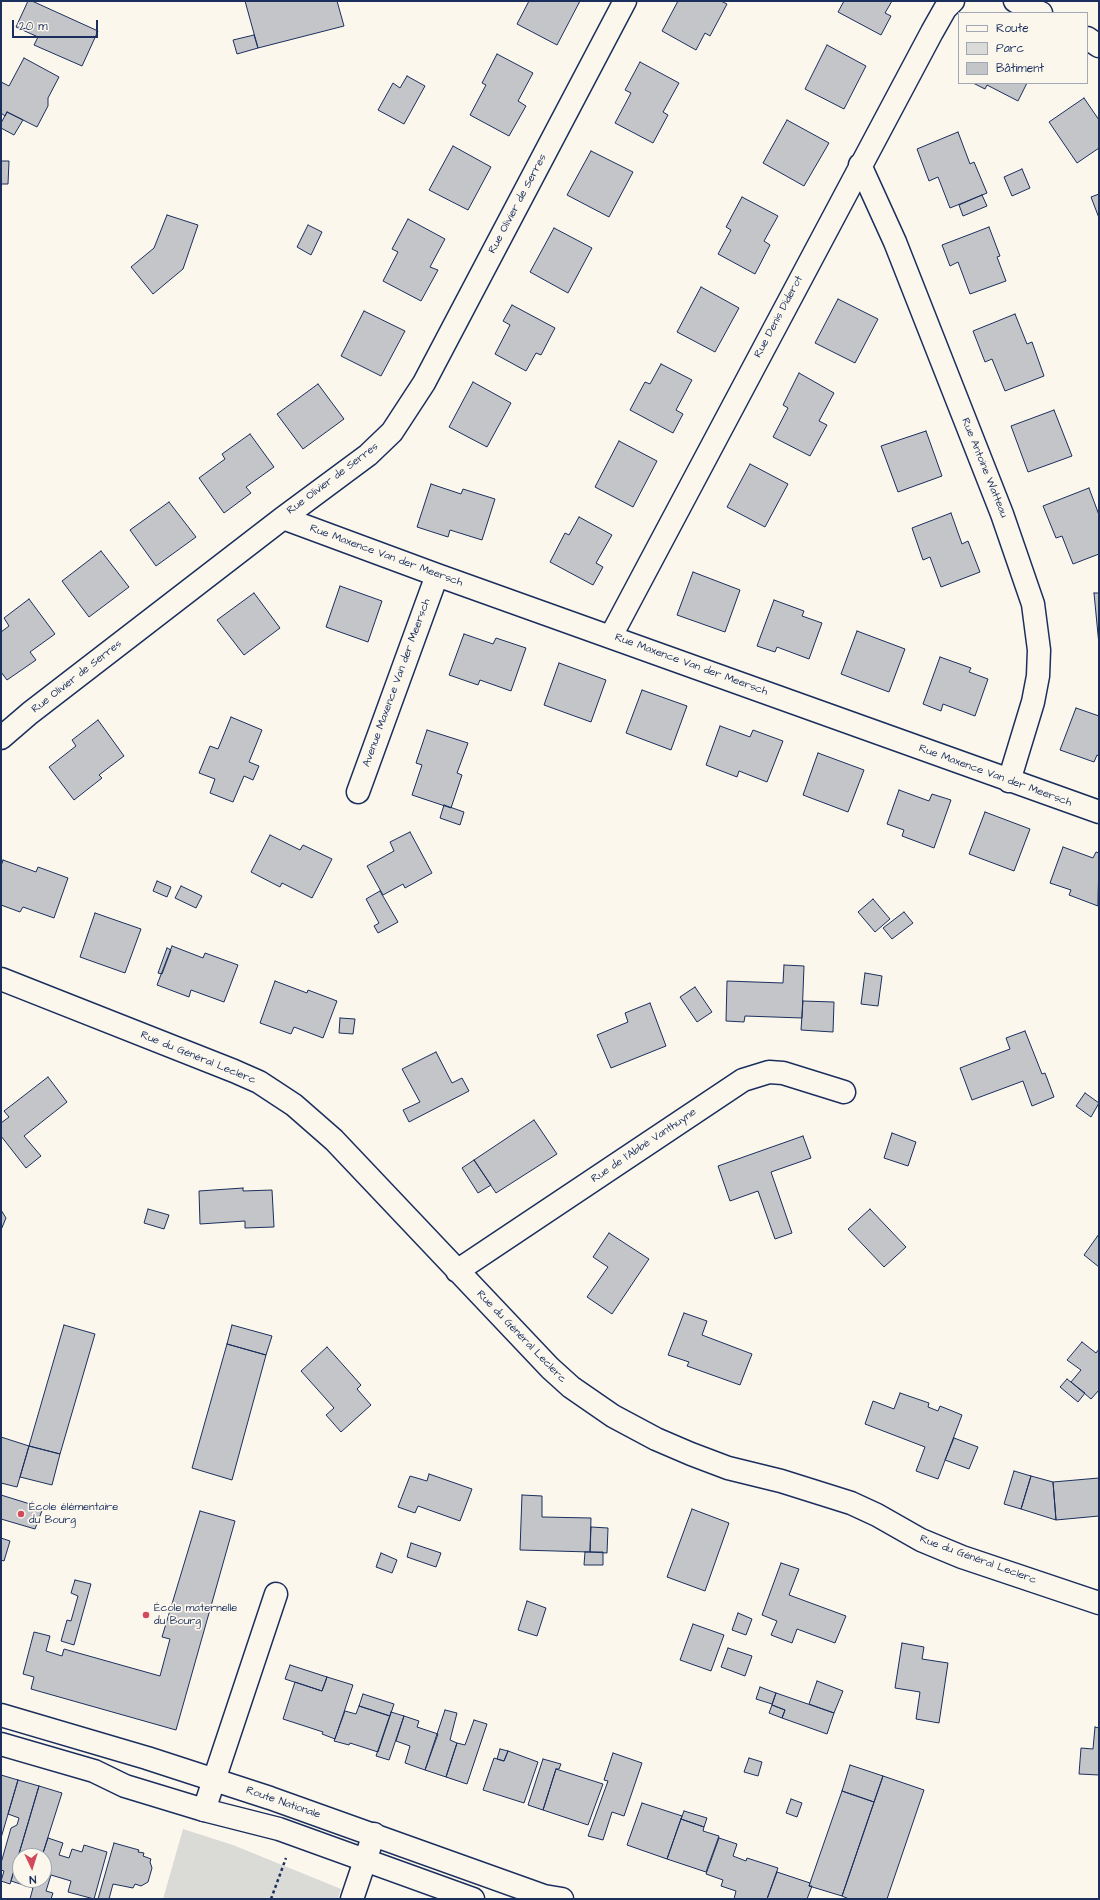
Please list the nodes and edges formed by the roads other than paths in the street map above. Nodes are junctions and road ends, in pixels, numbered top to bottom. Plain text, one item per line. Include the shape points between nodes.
1 (625, 1) edge
2 (953, 1) edge
3 (1015, 1) edge
4 (1039, 12) edge
5 (1088, 39) edge
6 (1099, 46) edge
7 (860, 165) junction
8 (283, 518) junction
9 (437, 575) junction
10 (612, 636) junction
11 (1, 738) edge
12 (1009, 781) junction
13 (358, 792) dead end
14 (1099, 812) edge
15 (1, 979) edge
16 (844, 1092) dead end
17 (457, 1271) junction
18 (276, 1594) dead end
19 (1099, 1603) edge
20 (1, 1714) edge
21 (1, 1744) edge
22 (214, 1780) junction
23 (204, 1810) junction
24 (374, 1834) junction
25 (365, 1861) junction
26 (352, 1899) edge
27 (473, 1899) edge
28 (562, 1899) edge

1 - 8 street, Rue Olivier de Serres via 409,408 392,432 368,455
2 - 7 street, Rue Denis Diderot via 945,8
3 - 4 street
5 - 6 street
7 - 10 street, Rue Denis Diderot
7 - 12 street, Rue Antoine Watteau via 895,242 1002,514 1033,604 1039,650 1038,676 1033,702
8 - 9 street, Rue Maxence Van der Meersch
8 - 11 street, Rue Olivier de Serres via 30,712
9 - 10 street, Rue Maxence Van der Meersch
9 - 13 street, Avenue Maxence Van der Meersch
10 - 12 street, Rue Maxence Van der Meersch
12 - 14 street, Rue Maxence Van der Meersch
15 - 17 street, Rue du Général Leclerc via 259,1082 294,1105 334,1140
16 - 17 street, Rue de l'Abbé Vanthuyne via 783,1073 769,1072 743,1080
17 - 19 street, Rue du Général Leclerc via 571,1387 613,1416 656,1439 728,1468 781,1481 851,1503 928,1543 962,1557
18 - 22 street
20 - 22 street, Route Nationale
21 - 23 street via 94,1771 125,1786
22 - 23 street
22 - 24 street, Route Nationale
23 - 25 street via 279,1829
24 - 25 street
24 - 28 street, Route Nationale via 544,1896
25 - 26 street
25 - 27 street

